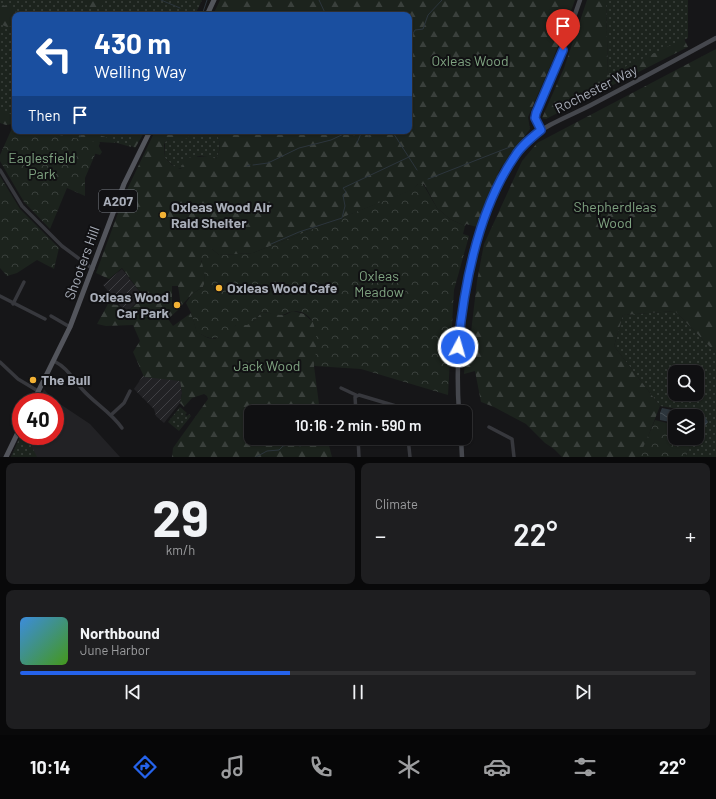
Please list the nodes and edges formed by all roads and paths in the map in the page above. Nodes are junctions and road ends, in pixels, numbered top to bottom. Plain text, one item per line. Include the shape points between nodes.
1 (214, 0) edge
2 (580, 0) edge
3 (209, 12) edge
4 (716, 38) edge
5 (541, 130) junction
6 (149, 134) edge
7 (0, 170) edge
8 (93, 269) junction
9 (24, 282) dead end
10 (0, 296) edge
11 (13, 304) junction
12 (50, 316) dead end
13 (45, 319) dead end
14 (70, 328) junction
15 (54, 361) junction
16 (0, 362) edge
17 (342, 388) dead end
18 (38, 391) joint
19 (130, 391) dead end
20 (356, 395) junction
21 (356, 405) edge
22 (388, 405) edge
23 (459, 405) edge
24 (111, 415) junction
25 (489, 427) dead end
26 (122, 428) dead end
27 (12, 445) edge
28 (358, 445) edge
29 (409, 445) edge
30 (461, 445) edge
31 (6, 457) edge
32 (359, 457) edge
33 (410, 457) edge
34 (462, 457) edge
35 (514, 457) edge

1 - 3 main road
2 - 5 street via 558,63 536,113 535,118
4 - 5 street, Rochester Way
5 - 23 street, Rochester Way via 522,147 506,170 476,243 464,291 459,334
6 - 8 main road, Shooters Hill / A207 via 124,184
7 - 8 street via 22,206 65,249
8 - 14 main road, Shooters Hill / A207
9 - 11 street
10 - 11 street
11 - 13 street
12 - 14 street
14 - 15 main road, Shooters Hill / A207
15 - 18 main road, Shooters Hill / A207
15 - 24 street via 67,369 82,389
16 - 18 street
17 - 20 street
19 - 24 street via 124,403
20 - 21 street
20 - 22 street
24 - 26 street
25 - 35 street via 512,439
27 - 31 main road
28 - 32 street
29 - 33 street
30 - 34 street

